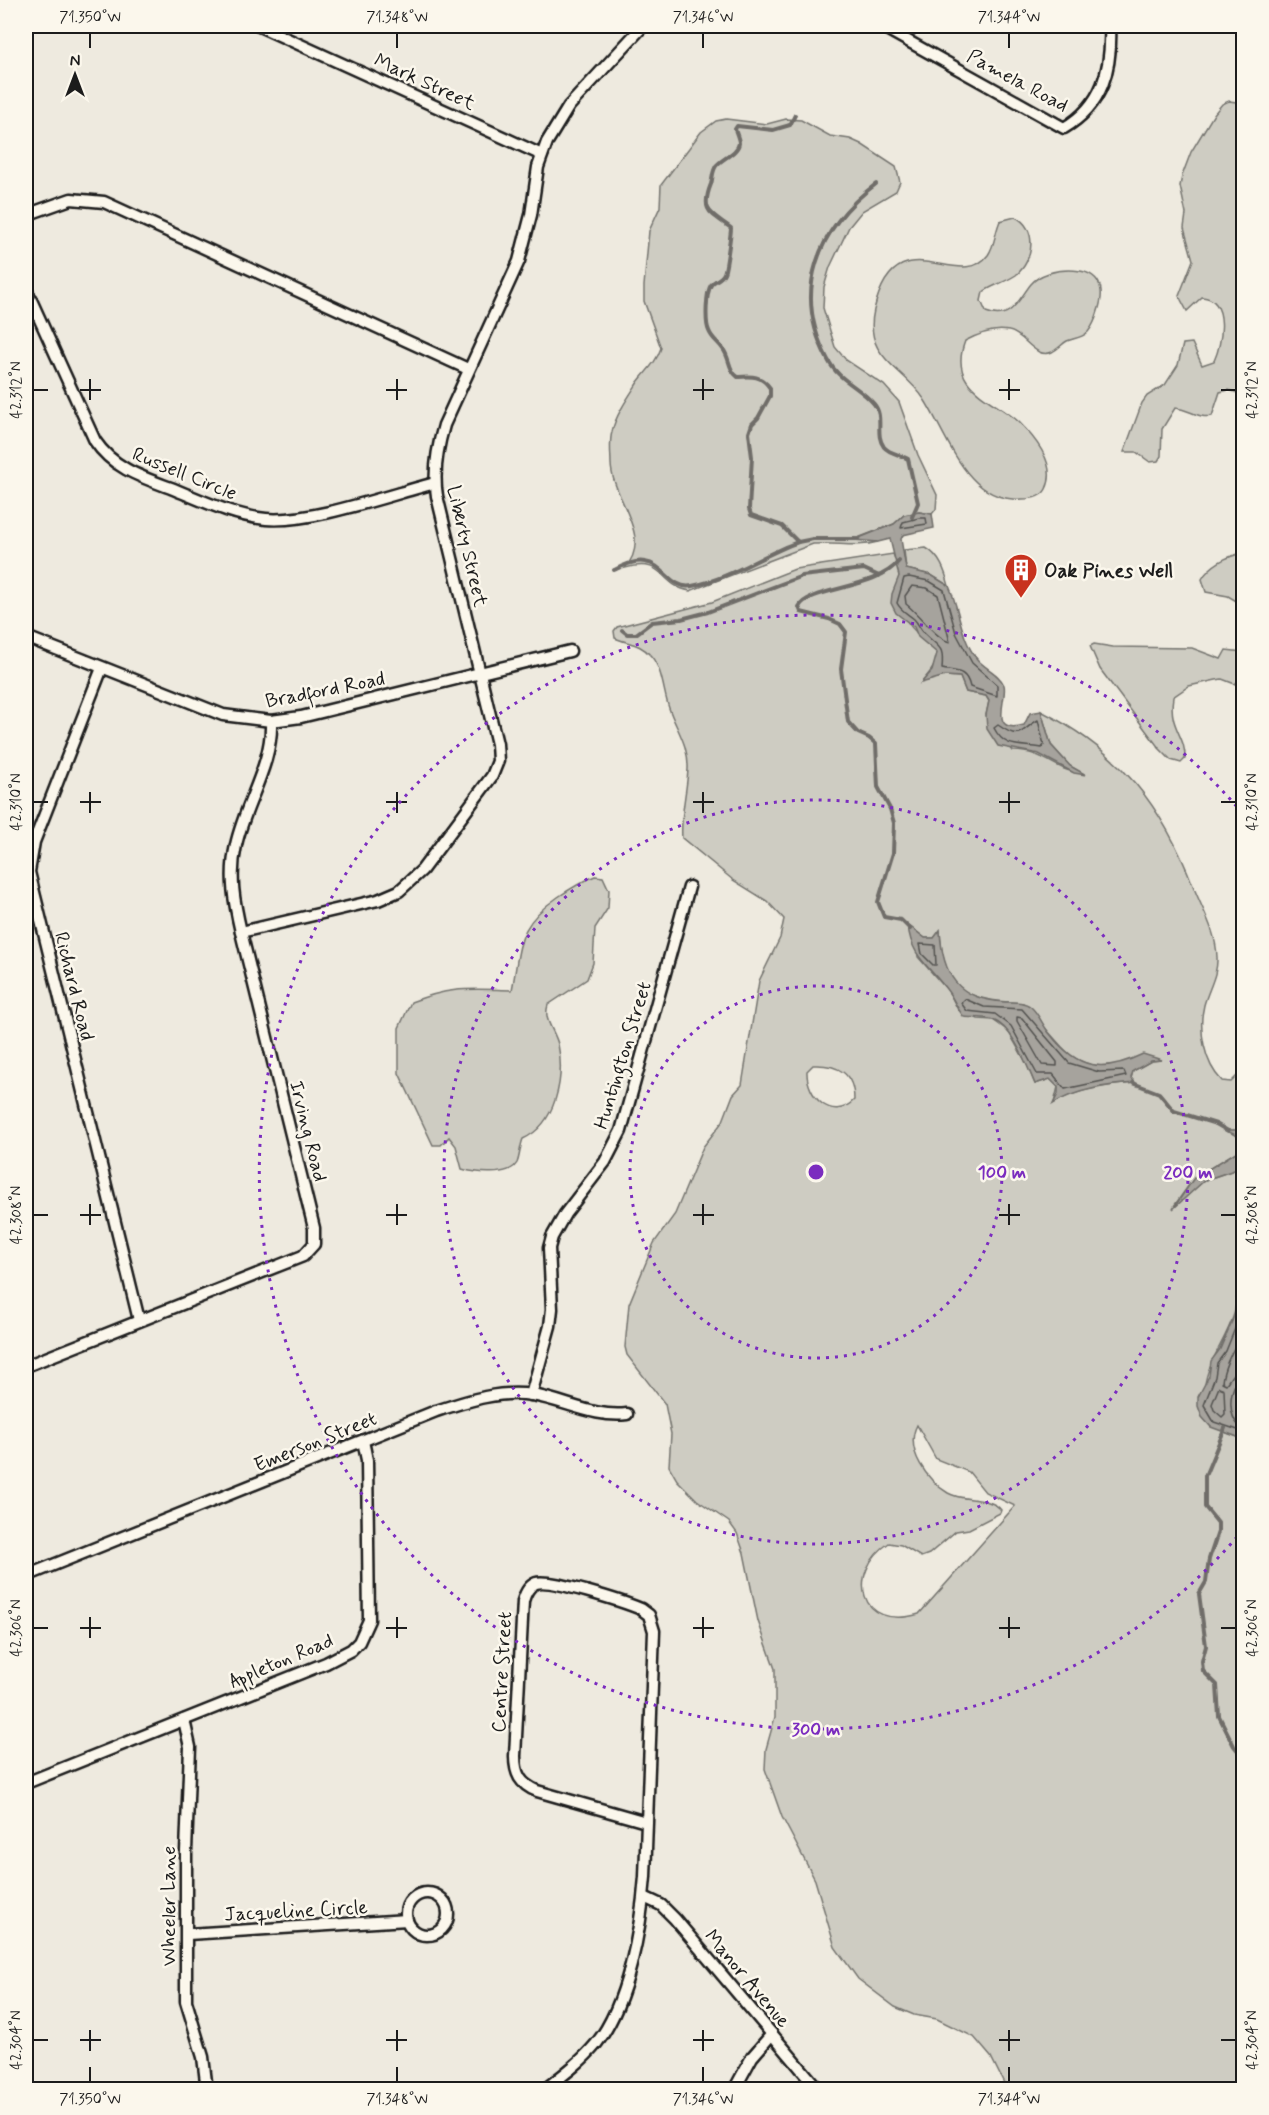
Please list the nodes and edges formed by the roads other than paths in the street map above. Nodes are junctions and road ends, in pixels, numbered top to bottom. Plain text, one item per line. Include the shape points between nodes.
1 (260, 26) edge
2 (643, 26) edge
3 (881, 26) edge
4 (1110, 26) edge
5 (542, 155) junction
6 (26, 215) edge
7 (26, 289) edge
8 (468, 369) junction
9 (435, 483) junction
10 (26, 637) edge
11 (570, 651) dead end
12 (102, 668) junction
13 (479, 674) junction
14 (271, 721) junction
15 (689, 887) dead end
16 (241, 932) junction
17 (139, 1320) junction
18 (26, 1366) edge
19 (531, 1395) junction
20 (627, 1414) dead end
21 (363, 1441) junction
22 (26, 1576) edge
23 (184, 1720) junction
24 (26, 1783) edge
25 (646, 1822) junction
26 (644, 1897) junction
27 (407, 1920) junction
28 (188, 1934) junction
29 (772, 2034) junction
30 (207, 2090) edge
31 (544, 2090) edge
32 (734, 2090) edge
33 (819, 2090) edge

1 - 5 street, Mark Street
2 - 5 street, Liberty Street via 569,106
3 - 4 street, Pamela Road via 1064,128 1082,118 1103,84
5 - 8 street, Liberty Street via 519,261
6 - 8 street via 71,199 104,202
7 - 9 street, Russell Circle via 95,441 110,459 134,474 238,513 279,519
8 - 9 street, Liberty Street via 440,437
9 - 13 street, Liberty Street
10 - 12 street, Bradford Road
11 - 13 street, Bradford Road
12 - 14 street, Bradford Road via 223,715
12 - 17 street, Richard Road via 34,843 29,872
13 - 14 street, Bradford Road
13 - 16 street, Liberty Street via 497,744 496,769 415,879 389,896
14 - 16 street, Irving Road via 269,751 233,860 232,888
15 - 19 street, Huntington Street via 621,1131 605,1162 552,1237 552,1309 547,1344
16 - 17 street, Irving Road via 314,1228 314,1244 303,1256
17 - 18 street, Irving Road
19 - 20 street, Emerson Street via 599,1413
19 - 21 street, Emerson Street via 510,1394 469,1401
21 - 22 street, Emerson Street
21 - 23 street, Appleton Road via 367,1460 366,1632 339,1657
23 - 24 street, Appleton Road
23 - 28 street, Wheeler Lane via 190,1747
25 - 25 street, Centre Street via 653,1623 649,1615 632,1605 556,1584 537,1583 530,1587 523,1601 515,1756 519,1779 537,1791
25 - 26 street, Centre Street
26 - 29 street, Manor Avenue via 667,1911
26 - 31 street, Centre Street via 625,1983 613,2016 586,2055
27 - 27 street via 416,1932 434,1934 447,1922 446,1905 434,1894 420,1894 407,1906
27 - 28 street, Jacqueline Circle
28 - 30 street, Wheeler Lane via 186,2001 203,2057
29 - 32 street via 752,2056
29 - 33 street, Manor Avenue

